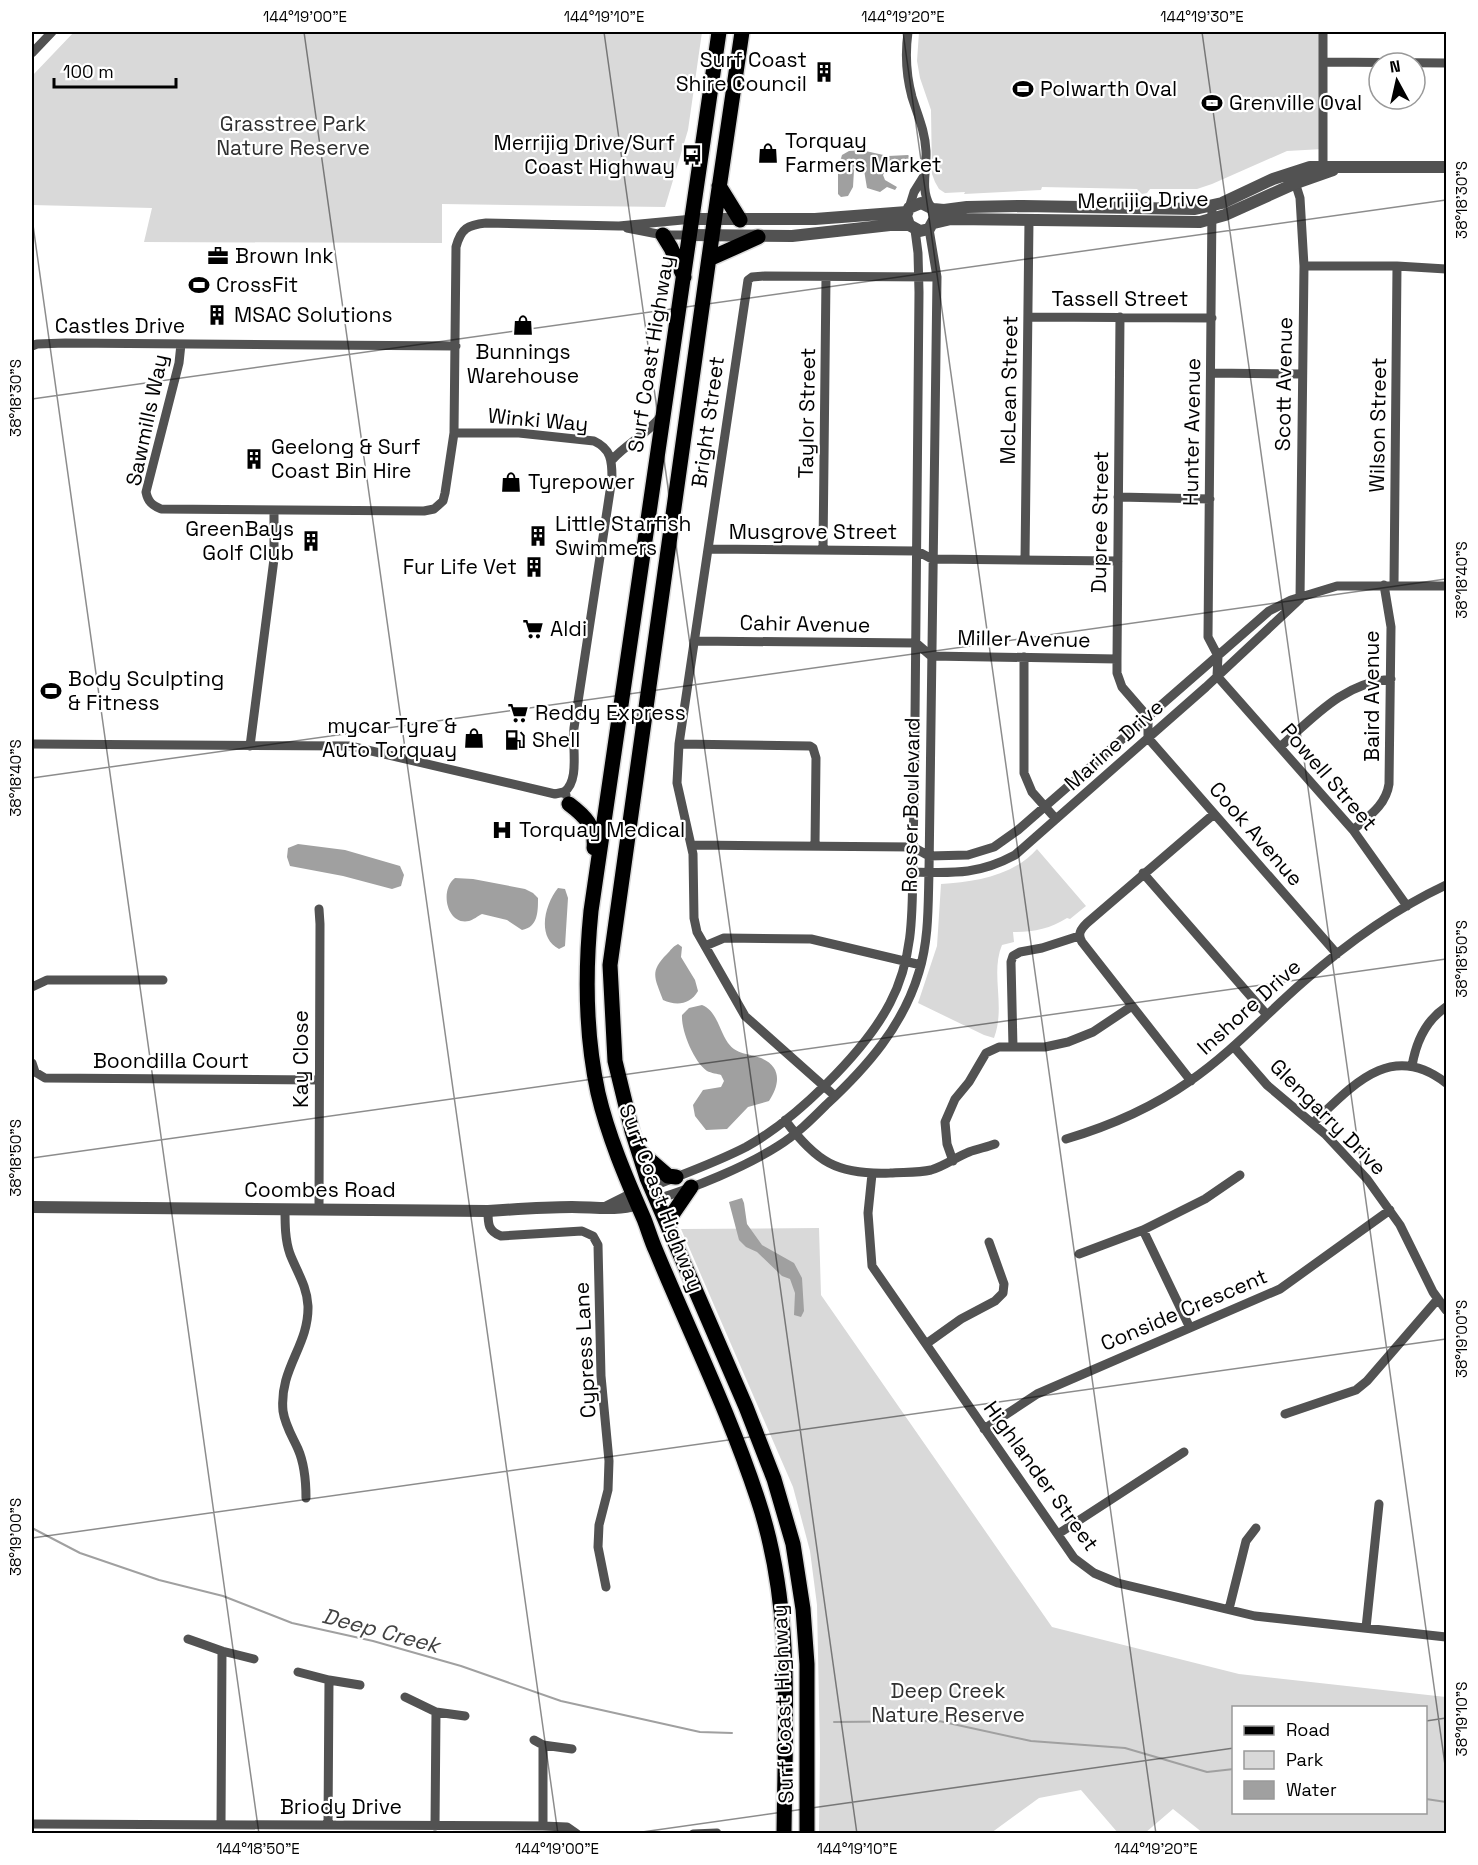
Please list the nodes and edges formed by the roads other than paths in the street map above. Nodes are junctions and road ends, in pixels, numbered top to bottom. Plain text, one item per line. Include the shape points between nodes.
1 (52, 32) edge
2 (719, 32) edge
3 (742, 32) edge
4 (908, 32) edge
5 (1323, 32) edge
6 (32, 53) edge
7 (1323, 62) junction
8 (1446, 63) edge
9 (1323, 166) junction
10 (1342, 167) junction
11 (1446, 167) edge
12 (925, 174) junction
13 (1294, 177) junction
14 (719, 186) junction
15 (1212, 206) junction
16 (932, 208) junction
17 (908, 210) junction
18 (693, 219) junction
19 (714, 219) junction
20 (740, 220) junction
21 (1029, 220) junction
22 (1212, 220) junction
23 (619, 226) junction
24 (932, 226) junction
25 (912, 228) junction
26 (663, 235) junction
27 (690, 235) junction
28 (711, 236) junction
29 (758, 237) junction
30 (709, 259) junction
31 (1304, 266) junction
32 (1397, 267) junction
33 (1446, 269) edge
34 (684, 277) junction
35 (826, 277) junction
36 (937, 277) junction
37 (919, 278) junction
38 (1028, 317) junction
39 (1120, 317) junction
40 (1212, 318) junction
41 (181, 344) junction
42 (34, 345) edge
43 (456, 346) junction
44 (1211, 373) junction
45 (1302, 374) junction
46 (663, 413) junction
47 (454, 433) junction
48 (612, 460) junction
49 (1118, 498) junction
50 (1210, 499) junction
51 (274, 510) junction
52 (708, 549) junction
53 (823, 550) junction
54 (917, 550) junction
55 (932, 559) junction
56 (1025, 560) junction
57 (1118, 561) junction
58 (1389, 585) junction
59 (1446, 586) edge
60 (1300, 598) junction
61 (694, 641) junction
62 (916, 643) junction
63 (931, 656) junction
64 (1218, 656) junction
65 (1024, 657) junction
66 (1117, 659) junction
67 (1217, 676) junction
68 (1391, 679) junction
69 (1148, 717) junction
70 (1148, 738) junction
71 (32, 744) edge
72 (679, 744) junction
73 (250, 746) junction
74 (1280, 747) junction
75 (567, 798) junction
76 (1045, 807) junction
77 (1214, 814) junction
78 (1056, 819) junction
79 (1353, 830) junction
80 (692, 844) junction
81 (815, 846) junction
82 (913, 847) junction
83 (929, 856) junction
84 (913, 872) junction
85 (929, 872) junction
86 (1143, 873) junction
87 (1446, 885) edge
88 (1407, 906) junction
89 (319, 909) dead end
90 (591, 911) junction
91 (1079, 936) junction
92 (705, 946) junction
93 (1337, 954) junction
94 (905, 962) junction
95 (921, 965) junction
96 (163, 980) dead end
97 (32, 989) edge
98 (1132, 1006) junction
99 (1446, 1007) edge
100 (1267, 1015) junction
101 (1013, 1047) junction
102 (1234, 1047) junction
103 (32, 1063) edge
104 (1412, 1066) junction
105 (319, 1080) junction
106 (1191, 1081) junction
107 (1446, 1083) edge
108 (823, 1086) junction
109 (835, 1096) junction
110 (785, 1120) junction
111 (1313, 1123) junction
112 (795, 1134) junction
113 (1066, 1138) dead end
114 (995, 1144) dead end
115 (638, 1150) junction
116 (953, 1161) junction
117 (872, 1174) junction
118 (1240, 1175) dead end
119 (676, 1177) junction
120 (691, 1187) junction
121 (654, 1193) junction
122 (635, 1199) junction
123 (32, 1207) edge
124 (285, 1209) junction
125 (319, 1209) junction
126 (1390, 1210) junction
127 (488, 1211) junction
128 (667, 1222) junction
129 (1143, 1230) junction
130 (989, 1242) dead end
131 (1080, 1254) dead end
132 (1437, 1300) junction
133 (1446, 1310) edge
134 (1190, 1328) junction
135 (926, 1344) junction
136 (728, 1366) junction
137 (710, 1374) junction
138 (1285, 1414) dead end
139 (984, 1429) junction
140 (1184, 1452) dead end
141 (306, 1498) dead end
142 (1379, 1504) dead end
143 (1256, 1528) dead end
144 (1058, 1534) junction
145 (606, 1587) dead end
146 (1229, 1609) junction
147 (1366, 1628) junction
148 (1446, 1637) edge
149 (188, 1639) dead end
150 (222, 1651) junction
151 (254, 1659) dead end
152 (298, 1672) dead end
153 (329, 1680) junction
154 (360, 1685) dead end
155 (405, 1697) dead end
156 (436, 1712) junction
157 (465, 1716) dead end
158 (572, 1749) dead end
159 (32, 1824) edge
160 (221, 1825) junction
161 (328, 1825) junction
162 (435, 1826) junction
163 (543, 1826) junction
164 (176, 1829) edge
165 (352, 1830) edge
166 (577, 1833) edge
167 (693, 1833) edge
168 (717, 1833) edge
169 (784, 1833) edge
170 (807, 1833) edge

1 - 6 street
2 - 18 main road, Surf Coast Highway
3 - 14 main road, Surf Coast Highway
4 - 12 street via 907,73 924,129
5 - 7 street
7 - 8 street
7 - 9 street
9 - 10 street, Merrijig Drive
9 - 13 street, Merrijig Drive
10 - 11 street, Merrijig Drive
10 - 13 street, Merrijig Drive
12 - 16 street via 924,192
12 - 17 street
13 - 15 street, Merrijig Drive
13 - 22 street, Merrijig Drive via 1242,208
13 - 31 street, Scott Avenue via 1300,198
14 - 19 main road, Surf Coast Highway
14 - 20 main road
15 - 16 street, Merrijig Drive via 1174,210
15 - 22 street, Hunter Avenue
16 - 17 street, Merrijig Drive via 921,203
16 - 24 street
17 - 20 street, Merrijig Drive via 836,218
17 - 25 street
18 - 19 street, Merrijig Drive
18 - 23 street
18 - 27 main road, Surf Coast Highway
19 - 20 street, Merrijig Drive
19 - 28 main road, Surf Coast Highway
21 - 22 street, Merrijig Drive
21 - 24 street, Merrijig Drive via 951,219
21 - 38 street, McLean Street
22 - 40 street, Hunter Avenue
23 - 26 street
23 - 43 street via 499,223 466,228 456,247
24 - 25 street, Merrijig Drive
24 - 36 street, Rosser Boulevard
25 - 29 street, Merrijig Drive via 890,225
25 - 37 street, Rosser Boulevard
26 - 27 street
26 - 34 main road
27 - 28 street, Merrijig Drive
27 - 34 main road, Surf Coast Highway
28 - 29 street, Merrijig Drive
28 - 30 main road, Surf Coast Highway
29 - 30 main road
30 - 115 main road, Surf Coast Highway via 610,965 615,1061
31 - 32 street
31 - 45 street, Scott Avenue
32 - 33 street
32 - 58 street, Wilson Street
34 - 46 main road, Surf Coast Highway
35 - 37 street, Bright Street
35 - 52 street, Bright Street via 758,276 746,284
35 - 53 street, Taylor Street
36 - 37 street
36 - 55 street, Rosser Boulevard
37 - 54 street, Rosser Boulevard
38 - 39 street, Tassell Street
38 - 56 street, McLean Street
39 - 40 street, Tassell Street
39 - 49 street, Dupree Street
40 - 44 street, Hunter Avenue
41 - 42 street, Castles Drive
41 - 43 street, Castles Drive
41 - 51 street, Sawmills Way via 146,492 150,503 161,509
43 - 47 street
44 - 45 street
44 - 50 street, Hunter Avenue
45 - 60 street, Scott Avenue
46 - 48 street via 654,426
46 - 90 main road, Surf Coast Highway
47 - 48 street, Winki Way via 519,433 594,441 603,446
47 - 51 street via 443,501 434,509
48 - 75 street via 574,728 574,776
49 - 50 street
49 - 57 street, Dupree Street
50 - 64 street, Hunter Avenue via 1208,637
51 - 73 street via 274,559
52 - 53 street, Musgrove Street
52 - 61 street, Bright Street
53 - 54 street, Musgrove Street
54 - 55 street
54 - 62 street, Rosser Boulevard
55 - 56 street
55 - 63 street, Rosser Boulevard
56 - 57 street
57 - 66 street, Dupree Street
58 - 59 street, Marine Drive
58 - 60 street, Marine Drive via 1337,586
58 - 68 street, Baird Avenue
60 - 64 street, Marine Drive via 1269,611
60 - 67 street, Marine Drive
61 - 62 street, Cahir Avenue
61 - 72 street, Bright Street
62 - 63 street
62 - 82 street, Rosser Boulevard
63 - 65 street, Miller Avenue
63 - 83 street, Rosser Boulevard
64 - 67 street
64 - 69 street, Marine Drive
65 - 66 street, Miller Avenue
65 - 76 street via 1024,772 1028,786
66 - 69 street, Dupree Street via 1122,687
67 - 70 street, Marine Drive
67 - 74 street, Powell Street
68 - 74 street via 1369,682 1341,695
68 - 79 street, Baird Avenue via 1388,791 1381,804
69 - 70 street
69 - 76 street, Marine Drive
70 - 77 street, Cook Avenue
70 - 78 street, Marine Drive
71 - 73 street
72 - 80 street, Bright Street via 677,783
72 - 81 street via 813,748
73 - 75 street via 350,746
74 - 79 street, Powell Street
75 - 90 main road via 593,832 588,894
76 - 78 street
76 - 83 street, Marine Drive via 994,847 968,855
77 - 86 street
77 - 93 street, Cook Avenue
78 - 85 street, Marine Drive via 1001,862 973,872
79 - 88 street, Powell Street
80 - 81 street
80 - 92 street, Bright Street via 694,918
81 - 82 street
82 - 83 street
82 - 84 street, Rosser Boulevard
83 - 85 street, Rosser Boulevard
84 - 85 street, Marine Drive
84 - 94 street, Rosser Boulevard via 911,933
85 - 95 street, Rosser Boulevard
86 - 91 street via 1082,927
86 - 100 street
87 - 88 street, Inshore Drive
88 - 93 street, Inshore Drive
89 - 105 street, Kay Close
90 - 122 main road, Surf Coast Highway via 587,1011 591,1050 608,1128
91 - 98 street
91 - 101 street via 1013,956
92 - 94 street via 724,938 811,939
92 - 108 street, Bright Street via 745,1016
93 - 100 street, Inshore Drive
94 - 95 street
94 - 108 street, Rosser Boulevard via 881,1018 859,1049
95 - 109 street, Rosser Boulevard via 896,1026 866,1066
96 - 97 street via 47,980
98 - 101 street via 1093,1032 1068,1042
98 - 106 street
99 - 104 street via 1420,1037
100 - 102 street, Inshore Drive
101 - 116 street via 999,1047 986,1053 955,1100 945,1122
102 - 106 street, Inshore Drive
102 - 111 street, Glengarry Drive via 1280,1098
103 - 105 street, Boondilla Court via 35,1072 45,1078
104 - 107 street
104 - 111 street via 1388,1067 1367,1075
105 - 125 street, Kay Close
106 - 113 street, Inshore Drive via 1100,1129
108 - 109 street, Bright Street
108 - 110 street, Rosser Boulevard
109 - 112 street, Rosser Boulevard
110 - 112 street
110 - 119 street, Rosser Boulevard via 747,1146
111 - 126 street, Glengarry Drive via 1357,1167
112 - 117 street via 819,1157 840,1169
112 - 120 street, Rosser Boulevard via 757,1159
114 - 116 street
115 - 119 main road via 668,1176
115 - 121 main road, Surf Coast Highway
116 - 117 street via 933,1169
117 - 135 street, Highlander Street via 868,1214 872,1266
118 - 129 street via 1205,1199
119 - 121 street, Rosser Boulevard
120 - 121 street, Rosser Boulevard
120 - 128 main road
121 - 122 main road
121 - 128 main road, Surf Coast Highway
122 - 127 street, Coombes Road via 608,1207
122 - 137 main road, Surf Coast Highway
123 - 124 street, Coombes Road
124 - 125 street, Coombes Road
124 - 141 street via 288,1245 308,1305 303,1337 283,1385 283,1404 286,1424 304,1469
125 - 127 street, Coombes Road
126 - 132 street, Glengarry Drive
126 - 134 street, Conside Crescent via 1280,1289
127 - 145 street, Cypress Lane via 488,1226 501,1236 582,1232 593,1236 598,1245 601,1376 609,1461 598,1547
128 - 136 main road, Surf Coast Highway
129 - 131 street
129 - 134 street
130 - 135 street via 1004,1284 1003,1293
132 - 133 street, Glengarry Drive
132 - 138 street via 1356,1390
134 - 139 street, Conside Crescent via 1037,1394
135 - 139 street, Highlander Street
136 - 137 main road
136 - 170 main road, Surf Coast Highway via 774,1479 793,1544 807,1664
137 - 169 main road, Surf Coast Highway via 758,1501 778,1582 786,1658
139 - 144 street, Highlander Street
140 - 144 street
142 - 147 street
143 - 146 street via 1246,1541
144 - 146 street, Highlander Street via 1079,1562 1106,1578
146 - 147 street, Highlander Street via 1255,1616
147 - 148 street, Highlander Street
149 - 150 street
150 - 151 street
150 - 160 street
152 - 153 street
153 - 154 street
153 - 161 street
155 - 156 street
156 - 157 street
156 - 162 street
158 - 163 street via 539,1743
159 - 164 street, Briody Drive
160 - 161 street, Briody Drive
160 - 164 street, Briody Drive
161 - 165 street, Briody Drive
162 - 163 street, Briody Drive
162 - 165 street, Briody Drive
163 - 166 street, Briody Drive via 567,1827
167 - 168 street

